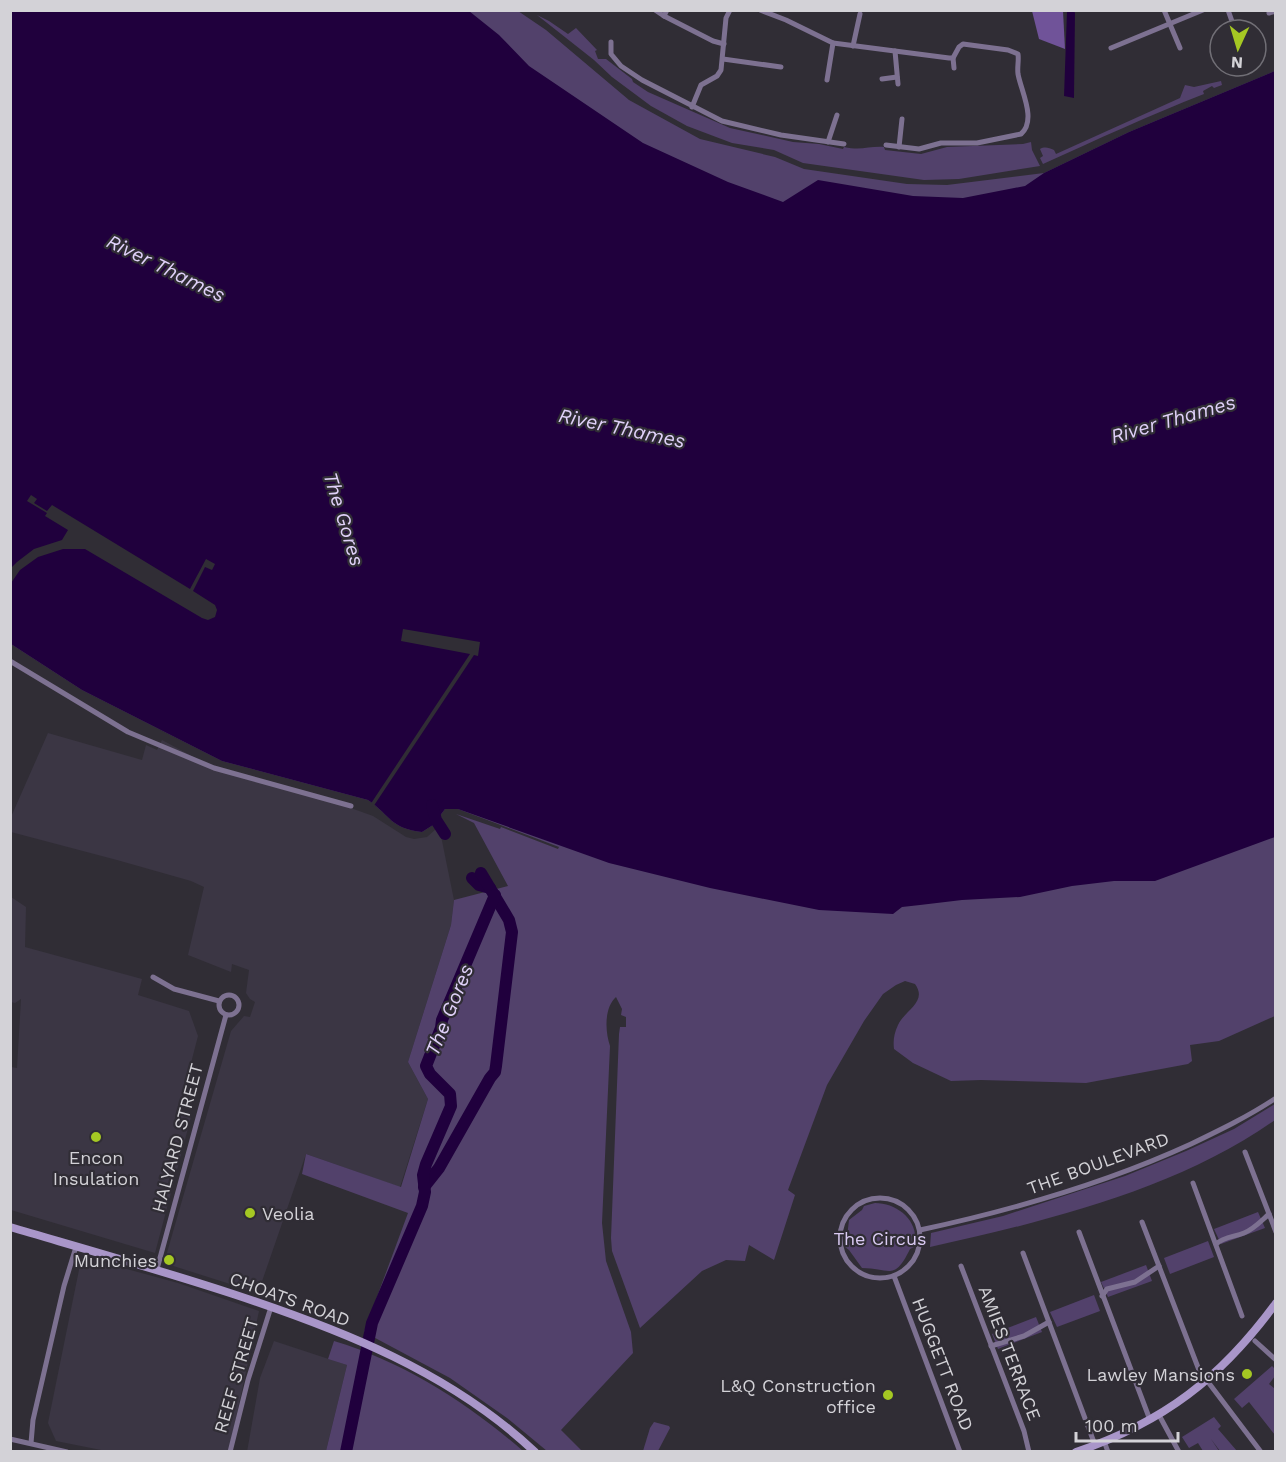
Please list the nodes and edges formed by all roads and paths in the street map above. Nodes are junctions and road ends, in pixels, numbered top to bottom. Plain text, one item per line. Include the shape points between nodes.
1 (655, 10) edge
2 (730, 10) edge
3 (760, 10) edge
4 (1164, 10) edge
5 (1203, 10) edge
6 (771, 12) edge
7 (665, 13) edge
8 (860, 14) dead end
9 (1170, 24) junction
10 (611, 42) dead end
11 (833, 43) junction
12 (724, 44) junction
13 (853, 46) junction
14 (1111, 48) dead end
15 (1180, 48) dead end
16 (895, 51) junction
17 (953, 58) junction
18 (723, 59) junction
19 (781, 67) dead end
20 (954, 68) dead end
21 (897, 77) junction
22 (882, 79) dead end
23 (827, 80) dead end
24 (898, 84) dead end
25 (692, 107) junction
26 (837, 115) dead end
27 (902, 119) dead end
28 (828, 142) junction
29 (844, 144) dead end
30 (886, 145) dead end
31 (899, 147) junction
32 (10, 662) edge
33 (351, 806) dead end
34 (153, 977) dead end
35 (219, 1001) junction
36 (226, 1015) junction
37 (1275, 1098) edge
38 (1245, 1152) dead end
39 (1192, 1183) dead end
40 (1269, 1214) junction
41 (1142, 1222) dead end
42 (10, 1227) edge
43 (920, 1230) junction
44 (1079, 1232) dead end
45 (1275, 1232) edge
46 (1216, 1244) junction
47 (76, 1247) junction
48 (1023, 1252) dead end
49 (961, 1266) dead end
50 (1159, 1266) junction
51 (157, 1269) junction
52 (894, 1276) junction
53 (1102, 1296) junction
54 (1275, 1303) edge
55 (271, 1307) junction
56 (1242, 1316) dead end
57 (1049, 1322) junction
58 (1255, 1341) dead end
59 (991, 1346) junction
60 (1275, 1359) edge
61 (1209, 1382) junction
62 (1149, 1416) junction
63 (1160, 1418) junction
64 (10, 1439) edge
65 (32, 1443) junction
66 (1095, 1445) junction
67 (1106, 1447) edge
68 (67, 1452) edge
69 (230, 1452) edge
70 (535, 1452) edge
71 (960, 1452) edge
72 (1029, 1452) edge
73 (1076, 1452) edge
74 (1179, 1452) edge
75 (1262, 1452) edge

1 - 7 street
2 - 12 street
3 - 6 street
4 - 9 street
5 - 9 street
6 - 11 street
7 - 12 street
8 - 13 street
9 - 14 street
9 - 15 street
10 - 25 street via 611,54 621,66
11 - 13 street
11 - 23 street
12 - 18 street
13 - 16 street
16 - 17 street
16 - 21 street
17 - 20 street
17 - 31 street via 963,44 1017,54 1026,102 1026,128 1017,136 977,142 941,143 917,149
18 - 19 street
18 - 25 street via 720,73 701,84
21 - 22 street
21 - 24 street
25 - 28 street via 731,125
26 - 28 street
27 - 31 street
28 - 29 street
30 - 31 street
32 - 33 street via 128,732 214,768
34 - 35 street via 174,989
35 - 36 street via 219,1008
35 - 36 street, HALYARD STREET via 233,992 237,999 239,1008
36 - 51 street, HALYARD STREET
37 - 43 street, THE BOULEVARD via 1226,1128 1123,1173 1006,1210
38 - 40 street
39 - 46 street
40 - 45 street
40 - 46 street via 1252,1229
41 - 50 street
42 - 47 street, CHOATS ROAD
43 - 52 street via 918,1253 904,1271
43 - 52 street via 909,1209 888,1198 864,1201 845,1218 840,1244 850,1265 870,1277
44 - 53 street
46 - 56 street
47 - 51 street, CHOATS ROAD
47 - 65 street via 33,1420
48 - 57 street
49 - 59 street, AMIES TERRACE
50 - 53 street via 1135,1282 1107,1289
50 - 61 street via 1196,1364
51 - 55 street, CHOATS ROAD
52 - 71 street, HUGGETT ROAD
53 - 62 street
54 - 61 street
55 - 69 street, REEF STREET
55 - 70 street, CHOATS ROAD via 357,1339 412,1365 466,1397
57 - 59 street via 1024,1336
57 - 66 street
58 - 60 street
59 - 72 street, AMIES TERRACE
61 - 63 street
61 - 75 street
62 - 63 street
62 - 67 street
63 - 74 street
64 - 65 street
65 - 68 street
66 - 67 street
66 - 73 street

